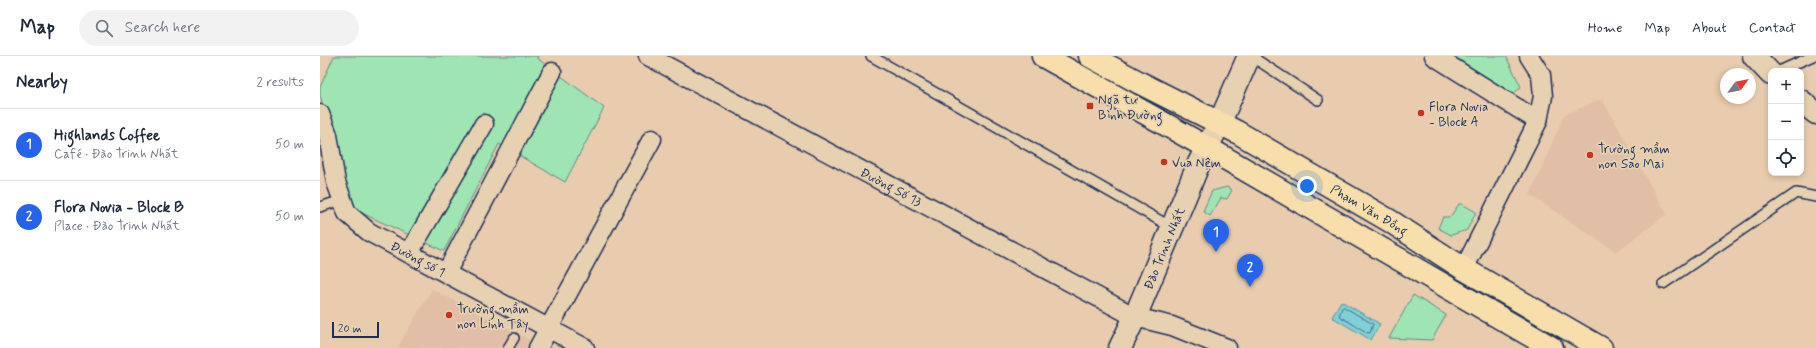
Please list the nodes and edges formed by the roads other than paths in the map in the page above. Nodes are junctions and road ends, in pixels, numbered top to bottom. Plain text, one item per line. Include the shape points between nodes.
1 (648, 56) edge
2 (871, 56) edge
3 (1043, 56) edge
4 (1090, 56) edge
5 (1250, 56) edge
6 (1434, 56) edge
7 (1529, 56) edge
8 (1754, 56) edge
9 (1814, 56) edge
10 (1785, 68) edge
11 (1768, 71) edge
12 (552, 72) dead end
13 (1318, 100) dead end
14 (1804, 103) edge
15 (1816, 113) edge
16 (320, 114) edge
17 (1538, 121) junction
18 (1220, 122) junction
19 (484, 124) dead end
20 (652, 139) dead end
21 (1206, 147) junction
22 (1816, 197) edge
23 (342, 200) junction
24 (320, 207) edge
25 (1173, 228) junction
26 (409, 253) junction
27 (1464, 268) junction
28 (446, 273) junction
29 (1663, 284) dead end
30 (1135, 316) junction
31 (548, 328) junction
32 (514, 338) dead end
33 (508, 348) edge
34 (538, 348) edge
35 (585, 348) edge
36 (1120, 348) edge
37 (1227, 348) edge
38 (1552, 348) edge
39 (1601, 348) edge

1 - 30 street, Đường Số 13
2 - 25 lane
3 - 21 highway, Phạm Văn Đồng
4 - 18 highway, Phạm Văn Đồng
5 - 13 lane
5 - 18 street
6 - 17 street
7 - 17 street via 1541,75 1543,96
8 - 11 street
9 - 10 lane
12 - 28 street
14 - 15 street
16 - 23 street, Đường số 1 via 328,135 336,182
17 - 27 street
18 - 21 street, Đào Trinh Nhất
18 - 27 highway, Phạm Văn Đồng via 1390,221
19 - 26 street
20 - 31 street
21 - 25 street, Đào Trinh Nhất
21 - 38 highway, Phạm Văn Đồng
22 - 29 lane via 1796,193
23 - 24 lane
23 - 26 street, Đường số 1 via 346,213 369,232
25 - 30 street, Đào Trinh Nhất
26 - 28 street, Đường số 1
27 - 39 highway, Phạm Văn Đồng
28 - 31 street, Đường số 1
30 - 36 street, Đào Trinh Nhất
30 - 37 street, Đường Số 13 via 1172,326
31 - 34 street
31 - 35 street, Đường số 1
32 - 33 lane

